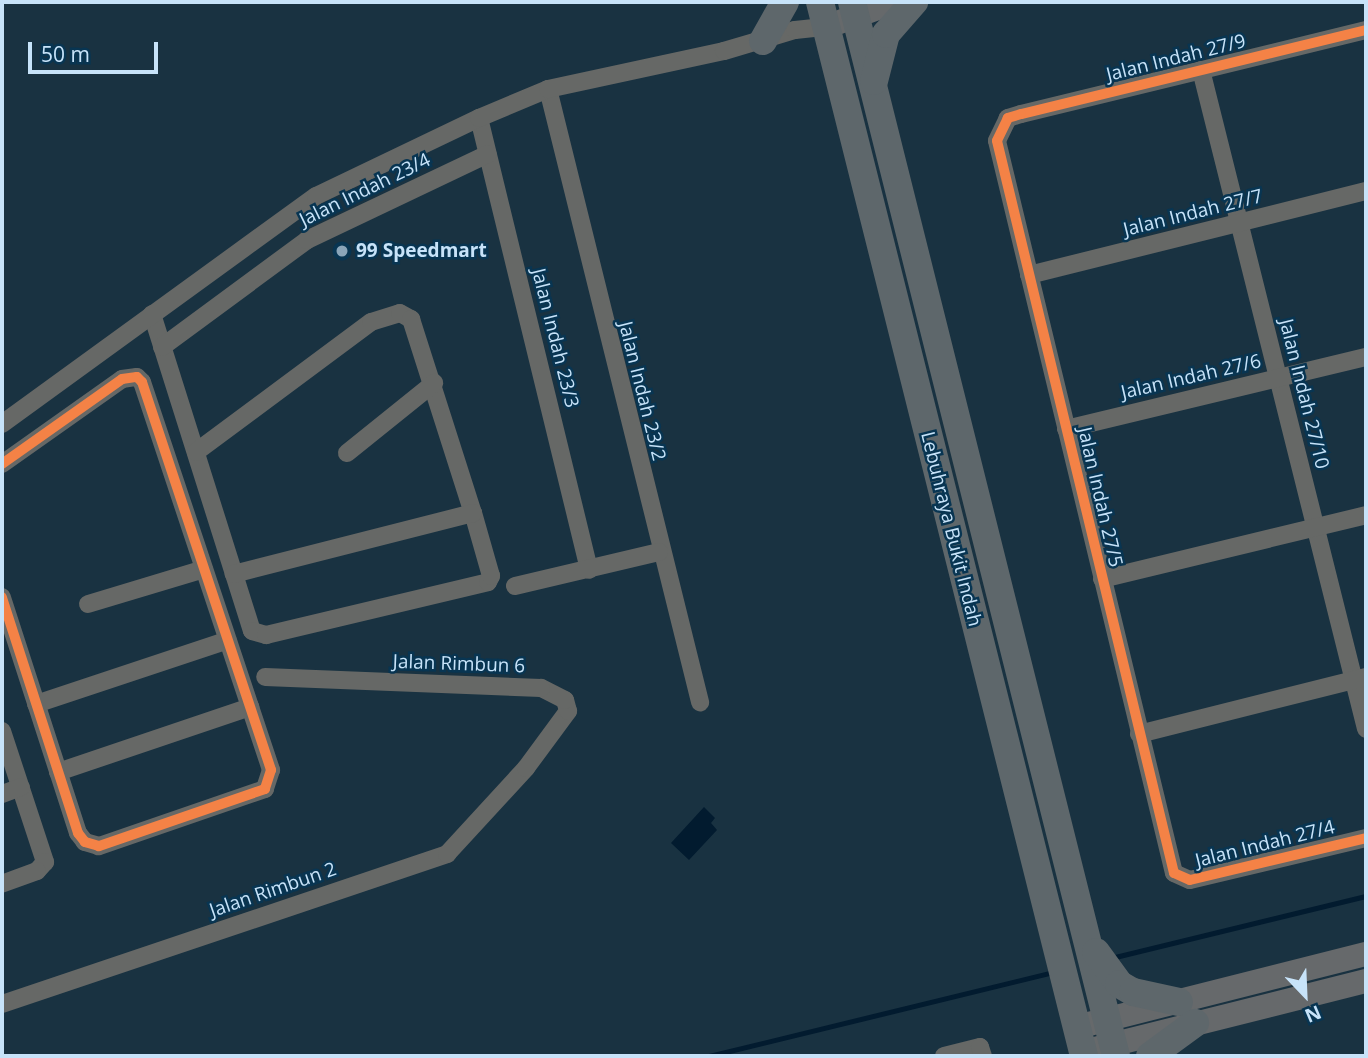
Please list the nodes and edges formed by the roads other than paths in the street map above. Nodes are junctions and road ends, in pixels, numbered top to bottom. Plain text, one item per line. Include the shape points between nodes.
1 (785, 2) edge
2 (894, 2) edge
3 (914, 2) edge
4 (824, 9) edge
5 (854, 9) edge
6 (1366, 30) edge
7 (763, 41) junction
8 (1201, 70) junction
9 (548, 89) junction
10 (872, 93) junction
11 (479, 118) junction
12 (999, 129) joint
13 (488, 154) junction
14 (1366, 191) edge
15 (1240, 223) junction
16 (1029, 275) junction
17 (152, 314) junction
18 (162, 347) junction
19 (1366, 357) edge
20 (1279, 378) junction
21 (433, 383) junction
22 (2, 424) edge
23 (1066, 429) junction
24 (195, 452) junction
25 (347, 453) dead end
26 (2, 464) edge
27 (473, 513) junction
28 (1366, 514) edge
29 (1316, 527) junction
30 (659, 552) junction
31 (204, 569) junction
32 (589, 569) junction
33 (234, 575) junction
34 (1102, 579) junction
35 (515, 586) dead end
36 (2, 597) edge
37 (88, 604) dead end
38 (228, 640) junction
39 (265, 677) dead end
40 (1360, 679) edge
41 (700, 702) dead end
42 (36, 704) junction
43 (250, 706) junction
44 (1366, 729) edge
45 (2, 731) edge
46 (1139, 734) junction
47 (526, 768) joint
48 (58, 772) junction
49 (21, 787) junction
50 (2, 794) edge
51 (1366, 838) edge
52 (1174, 873) joint
53 (2, 884) edge
54 (1366, 954) edge
55 (1366, 981) edge
56 (1109, 985) junction
57 (2, 1004) edge
58 (1187, 1012) junction
59 (1112, 1039) edge
60 (1082, 1045) edge
61 (982, 1052) edge
62 (944, 1056) edge
63 (1150, 1056) edge

1 - 7 highway
2 - 5 main road
3 - 10 highway via 886,34
4 - 5 main road
4 - 7 street via 795,30
4 - 60 highway, Lebuhraya Bukit Indah
5 - 10 highway, Lebuhraya Bukit Indah
6 - 8 street, Jalan Indah 27/9
7 - 9 street
8 - 12 street, Jalan Indah 27/9 via 1021,114 1008,118
8 - 15 street, Jalan Indah 27/10
9 - 11 street
9 - 30 street, Jalan Indah 23/2
10 - 56 highway, Lebuhraya Bukit Indah via 1088,940
11 - 13 street, Jalan Indah 23/3
11 - 17 street via 316,197
12 - 16 street, Jalan Indah 27/5 via 997,141
13 - 18 street, Jalan Indah 23/4 via 307,240
13 - 32 street, Jalan Indah 23/3
14 - 15 street, Jalan Indah 27/7
15 - 16 street, Jalan Indah 27/7
15 - 20 street, Jalan Indah 27/10
16 - 23 street, Jalan Indah 27/5
17 - 18 street
17 - 22 street
18 - 24 street
19 - 20 street, Jalan Indah 27/6
20 - 23 street, Jalan Indah 27/6
20 - 29 street, Jalan Indah 27/10
21 - 24 street via 411,318 388,314
21 - 25 street
21 - 27 street
23 - 34 street, Jalan Indah 27/5
24 - 33 street
26 - 31 street via 122,379 137,377
27 - 33 street
27 - 33 street via 491,576 488,582 266,635 252,631
28 - 29 street
29 - 34 street
29 - 40 street, Jalan Indah 27/10
30 - 32 street
30 - 41 street, Jalan Indah 23/2
31 - 37 street
31 - 38 street
32 - 35 street
34 - 46 street, Jalan Indah 27/5
36 - 42 street
38 - 42 street
38 - 43 street
39 - 47 street, Jalan Rimbun 6 via 541,688 556,693 568,711
40 - 44 street, Jalan Indah 27/10
40 - 46 street
42 - 48 street
43 - 48 street
43 - 48 street via 271,770 265,789 255,794 91,846 78,834
45 - 49 street
46 - 52 street, Jalan Indah 27/5
47 - 57 street, Jalan Rimbun 2 via 447,854
49 - 50 street
49 - 53 street via 45,862 37,871
51 - 52 street, Jalan Indah 27/4 via 1190,880
54 - 58 main road
55 - 58 main road
56 - 58 highway
56 - 59 highway
58 - 59 main road
58 - 63 highway
59 - 60 main road
61 - 62 street

